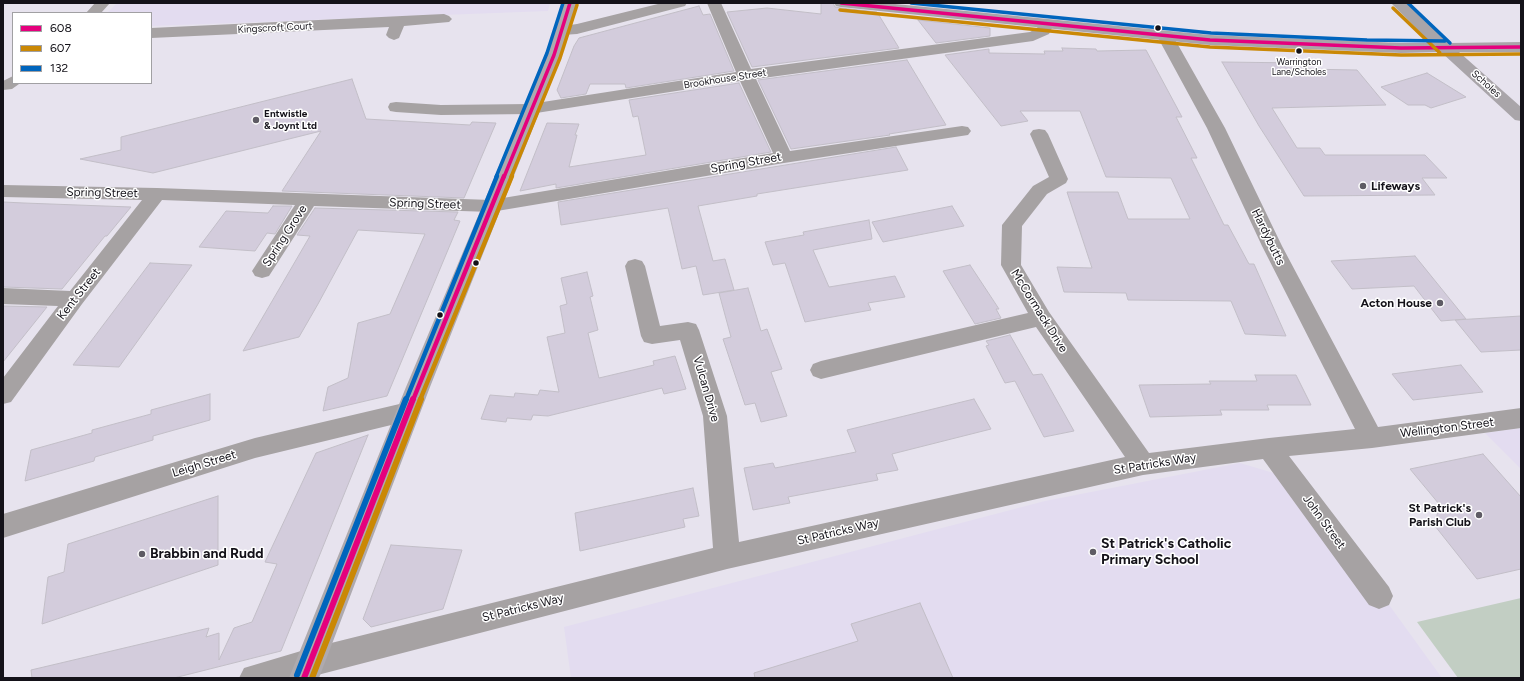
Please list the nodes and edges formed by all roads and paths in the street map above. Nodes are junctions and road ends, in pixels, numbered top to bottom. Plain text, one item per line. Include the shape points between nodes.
1 (103, 3) edge
2 (570, 3) edge
3 (680, 3) edge
4 (714, 3) edge
5 (848, 3) edge
6 (1398, 3) edge
7 (94, 12) edge
8 (444, 19) dead end
9 (398, 22) junction
10 (1046, 24) junction
11 (562, 30) junction
12 (152, 33) edge
13 (393, 36) dead end
14 (1165, 36) junction
15 (1521, 47) edge
16 (1445, 48) junction
17 (746, 75) junction
18 (396, 107) dead end
19 (530, 109) junction
20 (1521, 116) edge
21 (962, 131) dead end
22 (1039, 134) dead end
23 (784, 157) junction
24 (3, 191) edge
25 (157, 194) junction
26 (308, 200) junction
27 (491, 206) junction
28 (635, 266) dead end
29 (262, 271) dead end
30 (3, 296) edge
31 (75, 299) junction
32 (1041, 318) junction
33 (821, 370) dead end
34 (3, 395) edge
35 (408, 412) junction
36 (1521, 418) edge
37 (1372, 438) junction
38 (1269, 448) junction
39 (1143, 464) junction
40 (3, 526) edge
41 (727, 557) junction
42 (1378, 596) dead end
43 (307, 670) edge
44 (254, 678) edge

1 - 7 street
2 - 11 highway
3 - 11 street via 577,29
4 - 17 street
5 - 10 main road
6 - 16 main road, Scholes
8 - 9 street, Kingscroft Court
9 - 12 street, Kingscroft Court
9 - 13 street
10 - 14 main road
10 - 17 street, Brookhouse Street via 1044,31 1033,36
11 - 19 highway
14 - 16 main road via 1294,44
14 - 37 street, Hardybutts via 1216,128 1272,246
15 - 16 main road
16 - 20 main road, Scholes
17 - 19 street, Brookhouse Street
17 - 23 street
18 - 19 street, Brookhouse Street via 441,110
19 - 27 highway
21 - 23 street, Spring Street
22 - 32 street, McCormack Drive via 1059,179 1040,190 1012,225 1011,265
23 - 27 street, Spring Street
24 - 25 street, Spring Street
25 - 26 street, Spring Street
25 - 31 street, Kent Street
26 - 27 street, Spring Street
26 - 29 street, Spring Grove
27 - 35 highway
28 - 41 street, Vulcan Drive via 652,336 688,330 716,416
30 - 31 street
31 - 34 street, Kent Street
32 - 33 street
32 - 39 street, McCormack Drive
35 - 40 street, Leigh Street via 255,448
35 - 43 highway
36 - 37 street, Wellington Street
37 - 38 street, St Patricks Way
38 - 39 street, St Patricks Way
38 - 42 street, John Street
39 - 41 street, St Patricks Way
41 - 43 street, St Patricks Way
43 - 44 street, St Patricks Way

